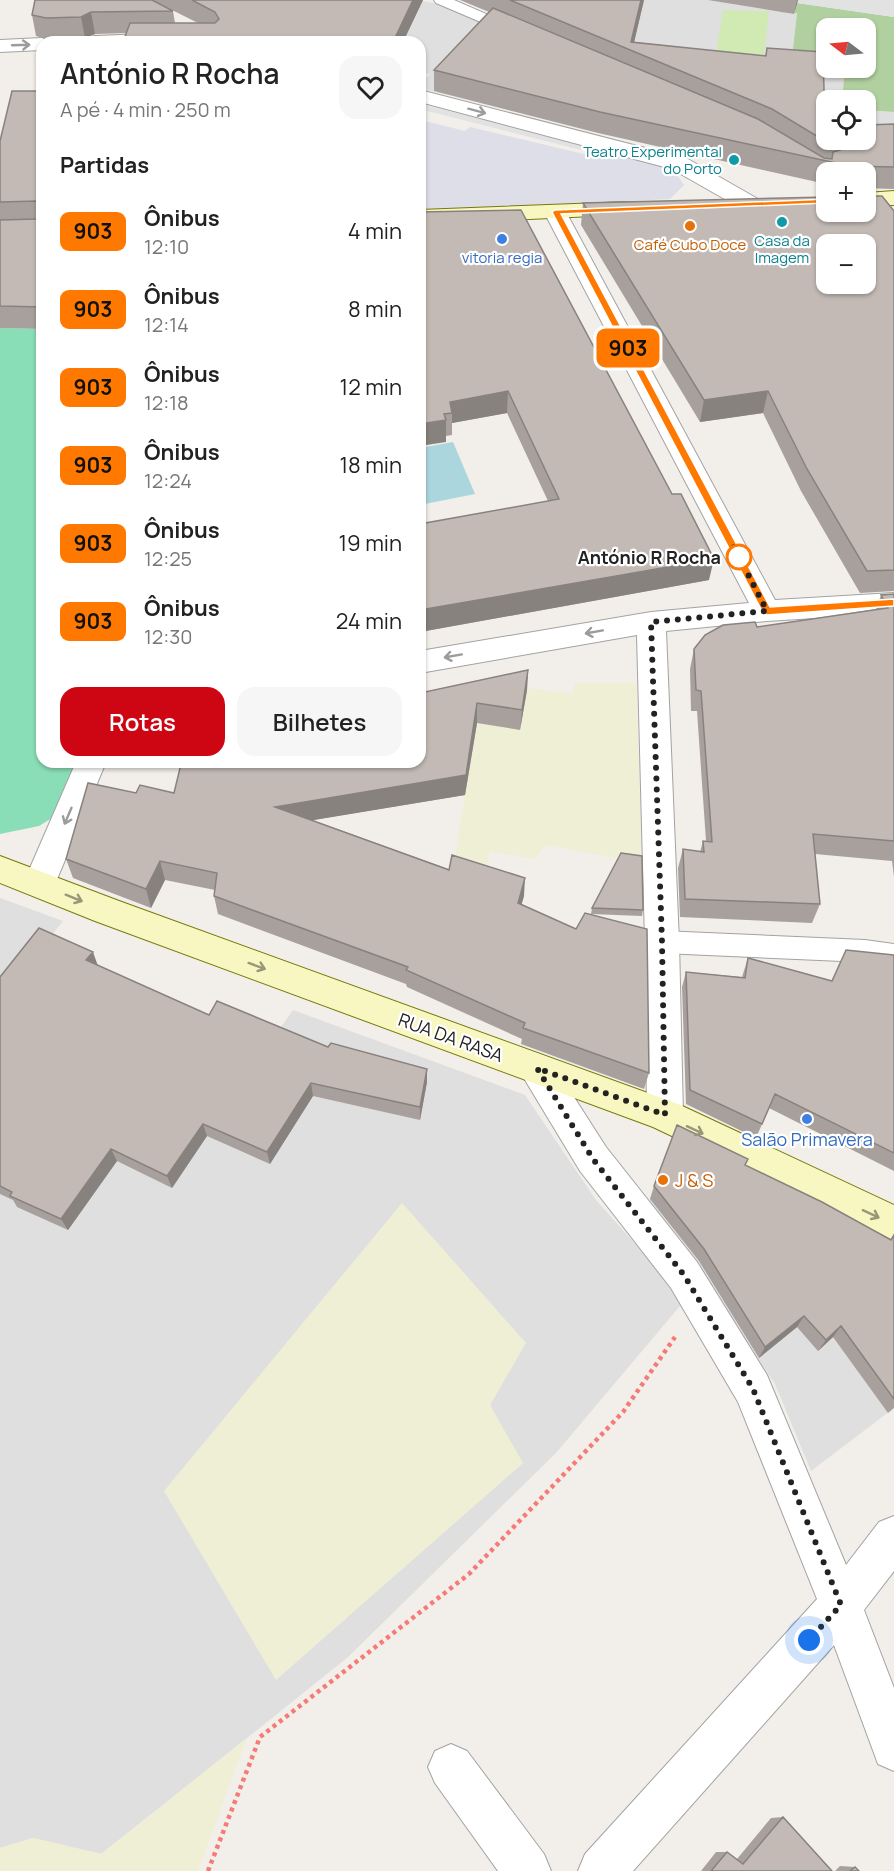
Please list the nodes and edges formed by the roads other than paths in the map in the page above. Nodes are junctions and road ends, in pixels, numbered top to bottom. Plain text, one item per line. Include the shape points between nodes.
1 (441, 0) edge
2 (535, 40) edge
3 (36, 44) edge
4 (0, 46) edge
5 (426, 98) edge
6 (894, 198) edge
7 (876, 199) edge
8 (761, 203) joint
9 (706, 206) edge
10 (651, 208) edge
11 (555, 212) junction
12 (426, 217) edge
13 (894, 603) edge
14 (767, 611) junction
15 (651, 622) junction
16 (426, 661) edge
17 (88, 768) edge
18 (0, 869) edge
19 (39, 884) junction
20 (662, 942) junction
21 (894, 955) edge
22 (537, 1068) junction
23 (665, 1115) junction
24 (894, 1224) edge
25 (894, 1537) edge
26 (841, 1605) junction
27 (894, 1748) edge
28 (451, 1767) dead end
29 (527, 1871) edge
30 (602, 1871) edge

1 - 2 lane
4 -> 3 street
5 -> 8 street via 680,164
6 - 7 main road
8 - 9 main road
10 - 11 main road
11 - 12 main road
11 - 14 street
13 - 14 street
14 - 15 street
15 -> 16 street
15 - 20 street
17 -> 19 street
18 - 19 main road, RUA DA RASA
19 -> 22 main road, RUA DA RASA
20 - 21 lane
20 - 23 street
22 - 23 main road, RUA DA RASA
22 - 26 street via 593,1159 684,1275 753,1389
23 -> 24 main road, RUA DA RASA
25 - 26 street
26 - 27 street
26 - 30 street
28 - 29 street

